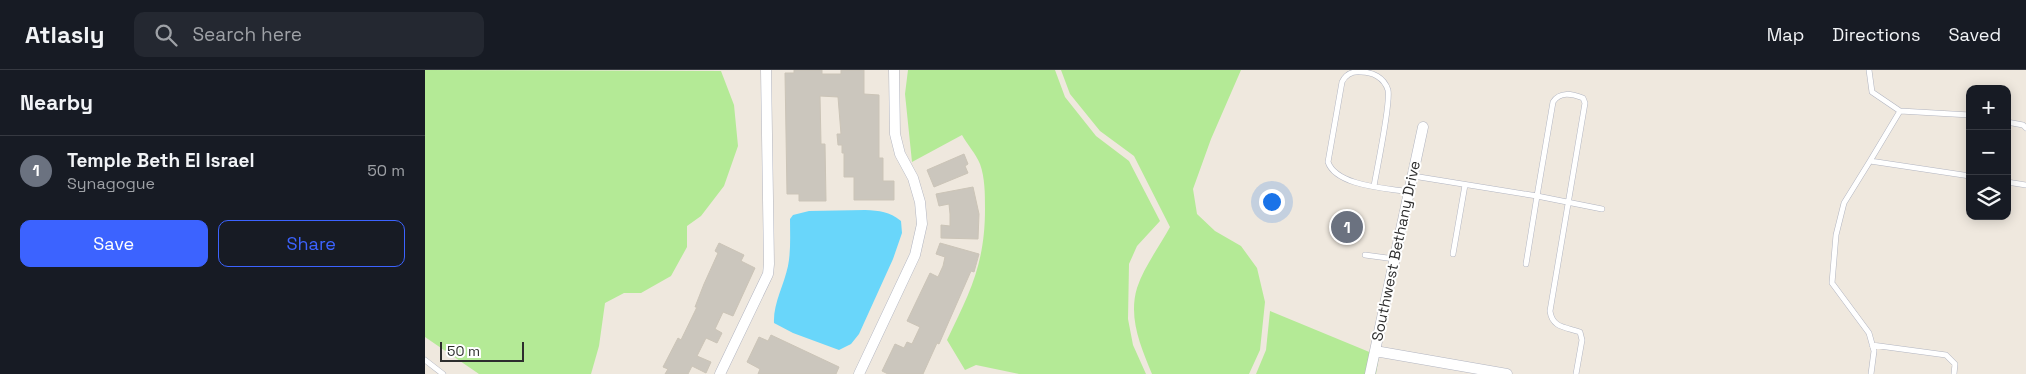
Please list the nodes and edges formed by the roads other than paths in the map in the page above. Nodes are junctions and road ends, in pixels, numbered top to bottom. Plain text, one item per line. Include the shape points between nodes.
1 (766, 70) edge
2 (894, 70) edge
3 (1869, 70) edge
4 (1900, 111) junction
5 (1966, 115) edge
6 (2011, 123) edge
7 (1423, 127) dead end
8 (2026, 128) edge
9 (1870, 161) junction
10 (1966, 175) edge
11 (1413, 176) junction
12 (2011, 183) edge
13 (1465, 185) junction
14 (2026, 185) edge
15 (1374, 186) junction
16 (1409, 192) junction
17 (1537, 196) junction
18 (1569, 202) junction
19 (1602, 209) dead end
20 (1453, 254) dead end
21 (1365, 255) dead end
22 (1395, 259) junction
23 (1526, 264) dead end
24 (1872, 345) junction
25 (1375, 352) junction
26 (425, 360) edge
27 (443, 374) edge
28 (720, 374) edge
29 (859, 374) edge
30 (1370, 374) edge
31 (1507, 374) edge
32 (1576, 374) edge
33 (1871, 374) edge
34 (1954, 374) edge

1 - 28 street via 769,264
2 - 29 street via 895,134 921,202 922,224 915,255
3 - 4 lane via 1872,92
4 - 5 lane
4 - 9 lane
6 - 8 lane
7 - 11 street, Southwest Bethany Drive
9 - 10 lane
9 - 24 lane via 1844,202 1836,235 1832,283 1869,333
11 - 13 lane
11 - 16 street, Southwest Bethany Drive
12 - 14 lane
13 - 17 lane
13 - 20 lane
15 - 15 lane via 1339,176 1330,169 1328,162 1342,82 1353,71 1379,77 1388,90
15 - 16 lane
16 - 22 street, Southwest Bethany Drive
17 - 18 lane
17 - 18 lane via 1553,102 1561,94 1579,96 1585,103
17 - 23 lane
18 - 19 lane
18 - 32 lane via 1551,320 1580,332 1582,340
21 - 22 lane
22 - 25 street, Southwest Bethany Drive
24 - 33 lane
24 - 34 lane via 1946,355 1955,364
25 - 30 street, Southwest Bethany Drive
25 - 31 street
26 - 27 lane

